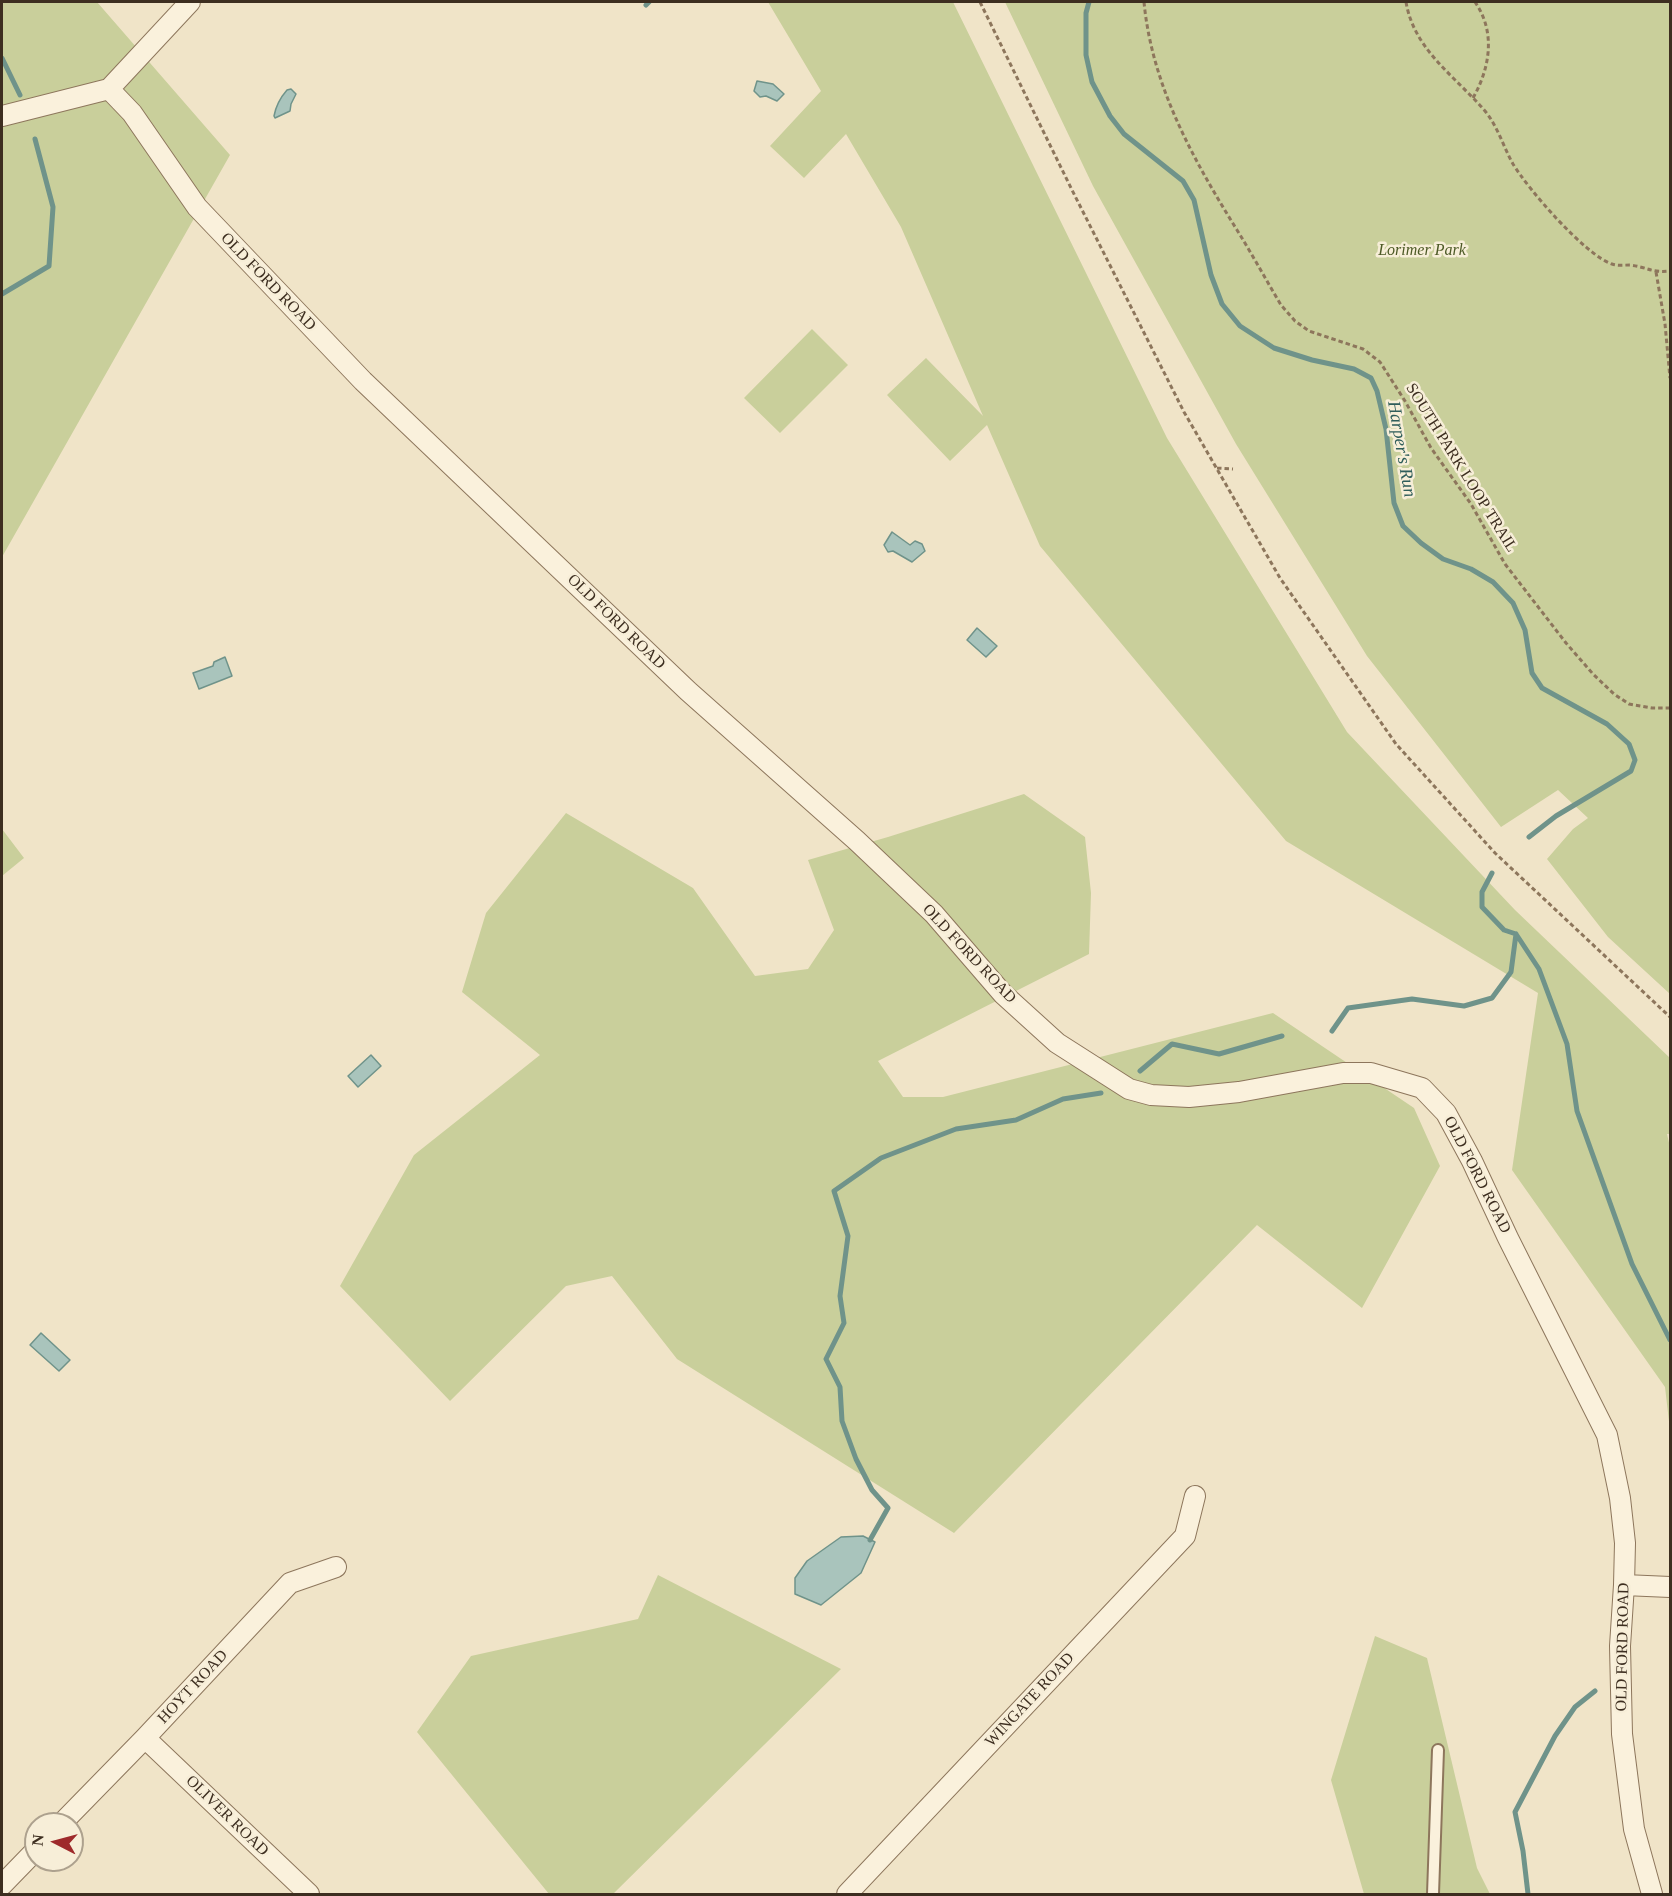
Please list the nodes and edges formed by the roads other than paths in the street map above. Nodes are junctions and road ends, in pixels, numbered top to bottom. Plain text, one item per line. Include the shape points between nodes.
1 (190, 2) edge
2 (109, 89) junction
3 (2, 116) edge
4 (1195, 1496) dead end
5 (336, 1568) dead end
6 (1624, 1585) junction
7 (1671, 1587) edge
8 (145, 1738) junction
9 (1438, 1750) dead end
10 (73, 1812) edge
11 (24, 1862) edge
12 (2, 1885) edge
13 (309, 1894) edge
14 (847, 1894) edge
15 (1433, 1894) edge
16 (1652, 1894) edge

1 - 2 street
2 - 3 street
2 - 6 street, OLD FORD ROAD via 132,113 197,207 363,381 688,691 934,914 1004,994 1057,1043 1130,1089 1151,1095 1189,1097 1239,1092 1343,1073 1371,1073 1422,1088 1446,1113 1472,1161 1607,1435 1620,1498
4 - 14 street, WINGATE ROAD via 1185,1536
5 - 8 street, HOYT ROAD via 290,1583
6 - 7 street
6 - 16 street, OLD FORD ROAD via 1620,1646 1622,1734 1634,1829
8 - 10 street, HOYT ROAD
8 - 13 street, OLIVER ROAD
9 - 15 lane
11 - 12 street

